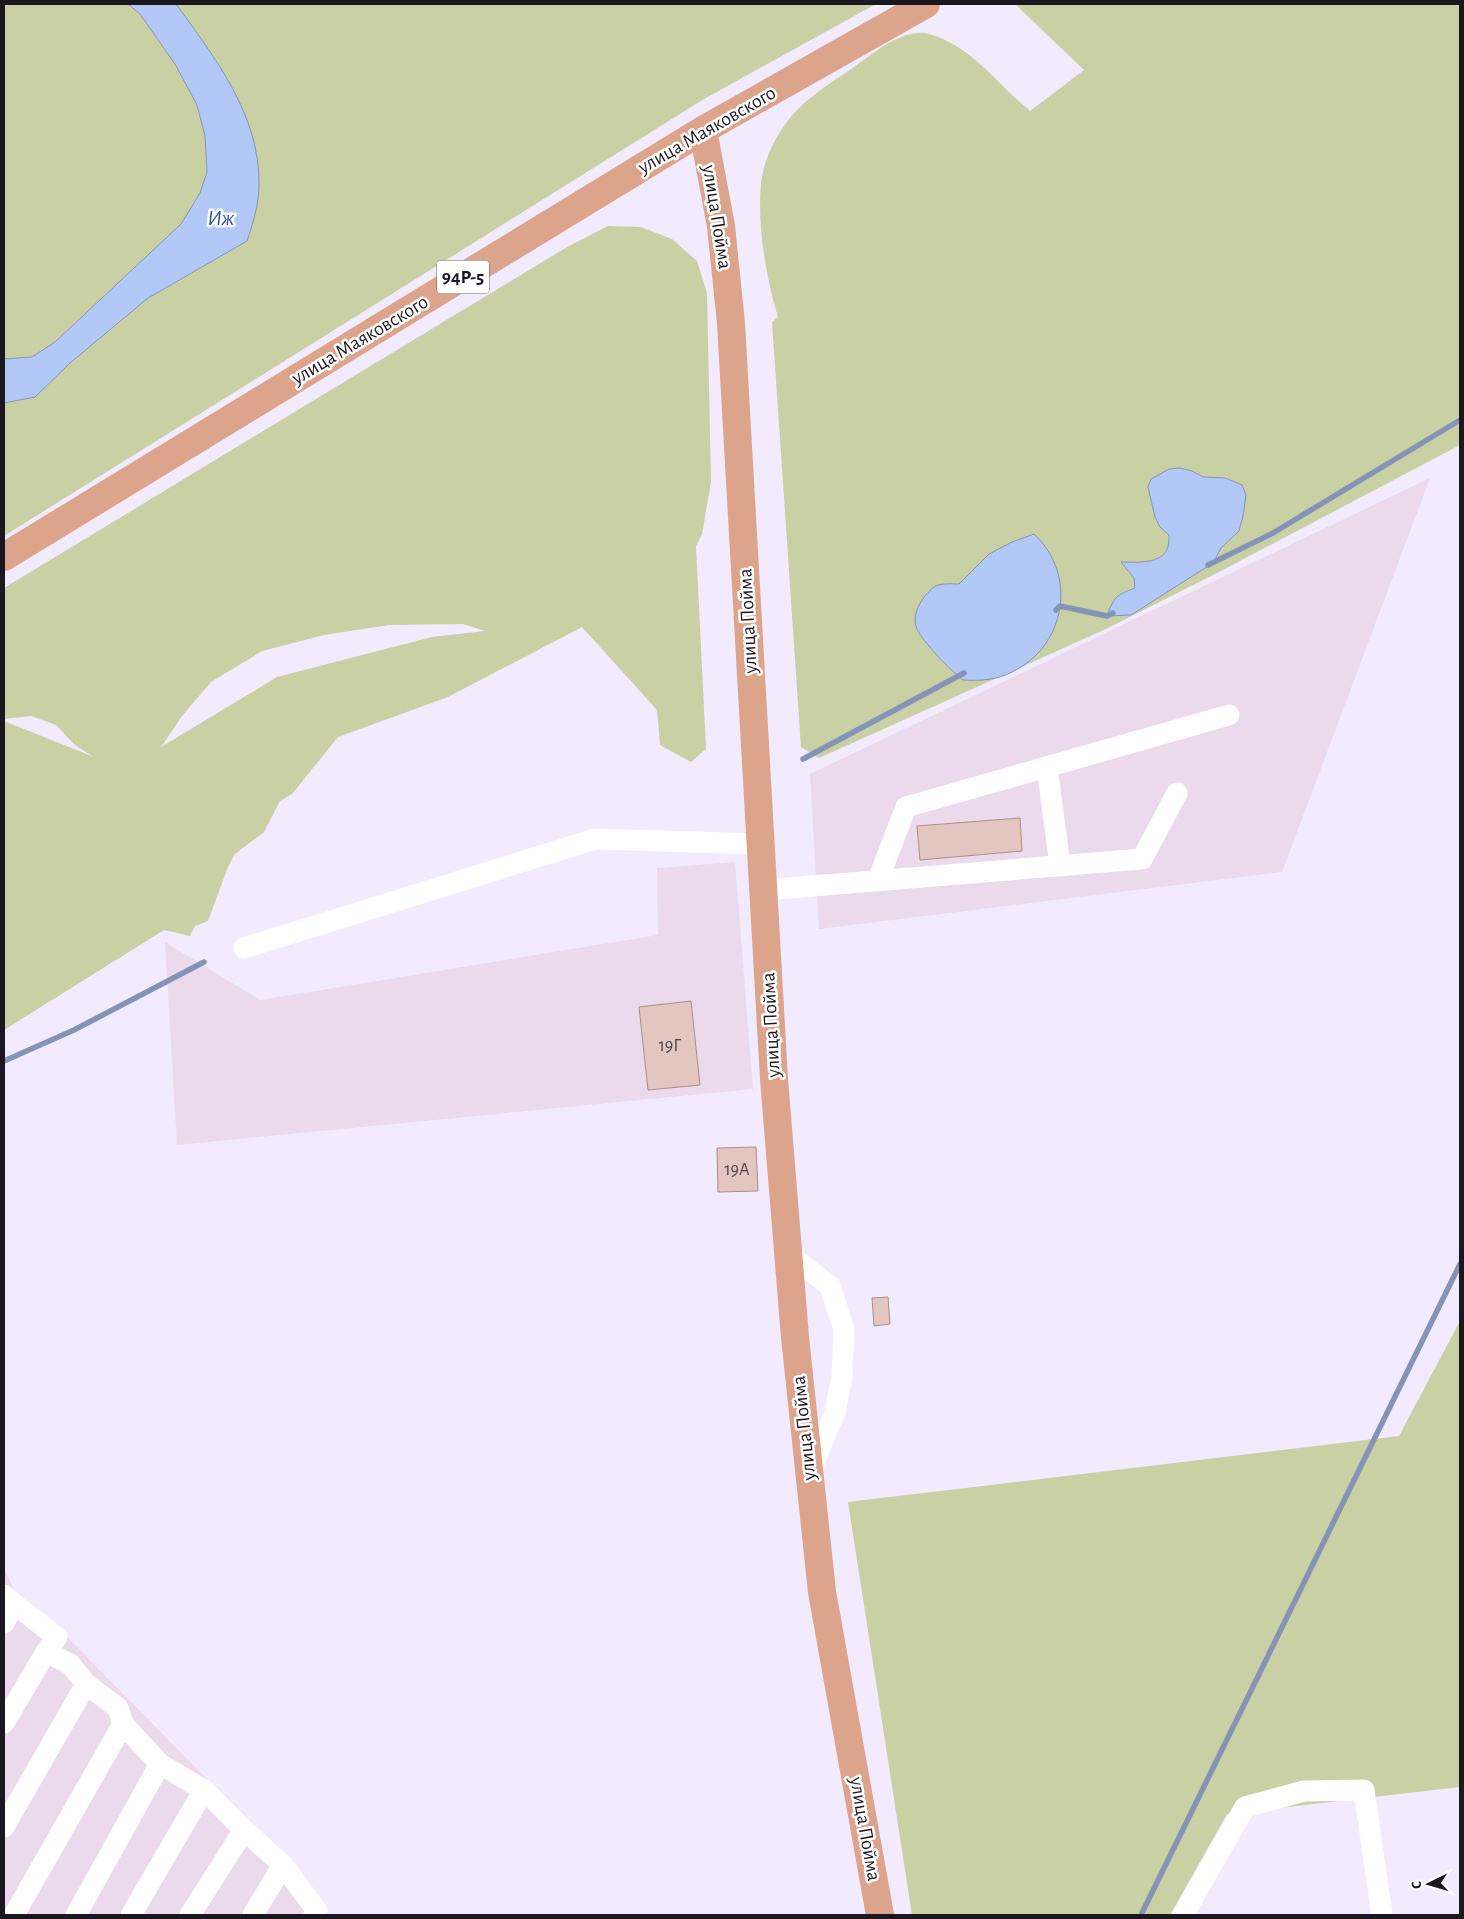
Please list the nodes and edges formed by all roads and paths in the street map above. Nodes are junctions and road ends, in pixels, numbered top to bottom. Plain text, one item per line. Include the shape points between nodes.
1 (926, 4) edge
2 (703, 130) junction
3 (4, 557) edge
4 (1229, 715) dead end
5 (1047, 767) junction
6 (1177, 793) dead end
7 (761, 844) junction
8 (1060, 865) junction
9 (878, 880) junction
10 (764, 890) junction
11 (244, 948) dead end
12 (788, 1254) junction
13 (809, 1475) junction
14 (9, 1599) edge
15 (4, 1623) edge
16 (46, 1652) junction
17 (86, 1684) junction
18 (4, 1724) edge
19 (123, 1724) junction
20 (160, 1764) junction
21 (204, 1790) junction
22 (4, 1827) edge
23 (244, 1830) junction
24 (284, 1865) junction
25 (316, 1914) edge
26 (14, 1915) edge
27 (76, 1915) edge
28 (131, 1915) edge
29 (190, 1915) edge
30 (253, 1915) edge
31 (880, 1915) edge
32 (1183, 1915) edge
33 (1382, 1915) edge

1 - 2 main road, улица Маяковского / 94Р-5
2 - 3 main road, улица Маяковского / 94Р-5
2 - 7 main road, улица Пойма via 721,226 731,323
4 - 5 lane
5 - 8 lane
5 - 9 lane via 906,807
6 - 8 lane via 1142,858
7 - 10 main road, улица Пойма
7 - 11 lane via 595,839
8 - 9 lane
9 - 10 lane
10 - 12 main road, улица Пойма
12 - 13 main road, улица Пойма
12 - 13 lane via 830,1286 844,1329 842,1377 835,1412
13 - 31 main road, улица Пойма via 822,1592
14 - 15 lane
14 - 16 lane via 57,1636
16 - 17 lane via 70,1664
16 - 18 lane
17 - 19 lane via 118,1708
17 - 22 lane
19 - 20 lane
19 - 26 lane
20 - 21 lane
20 - 27 lane
21 - 23 lane
21 - 28 lane
23 - 24 lane
23 - 29 lane
24 - 25 lane
24 - 30 lane
32 - 33 lane via 1245,1807 1304,1791 1364,1790

